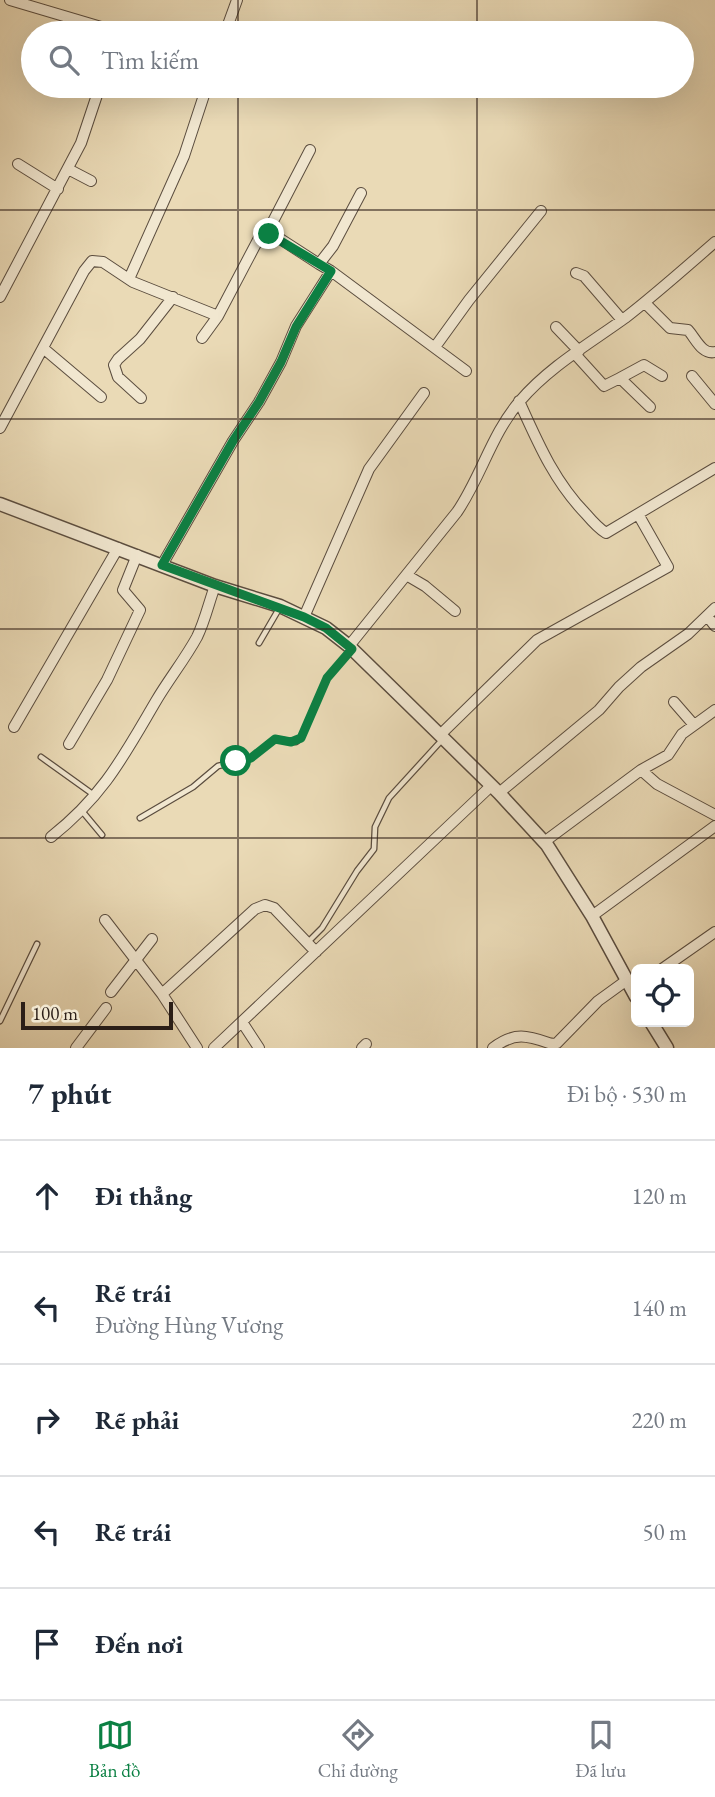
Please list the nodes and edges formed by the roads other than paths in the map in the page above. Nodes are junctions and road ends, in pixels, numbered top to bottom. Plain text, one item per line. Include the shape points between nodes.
1 (9, 0) edge
2 (237, 0) edge
3 (81, 21) edge
4 (230, 21) edge
5 (96, 98) edge
6 (203, 98) edge
7 (310, 150) dead end
8 (18, 164) dead end
9 (68, 169) junction
10 (91, 181) dead end
11 (58, 189) junction
12 (361, 193) dead end
13 (541, 212) dead end
14 (268, 231) junction
15 (715, 242) edge
16 (319, 264) junction
17 (331, 271) junction
18 (576, 273) dead end
19 (129, 279) junction
20 (0, 297) edge
21 (173, 297) junction
22 (645, 303) junction
23 (218, 316) junction
24 (622, 320) junction
25 (556, 327) dead end
26 (202, 338) dead end
27 (435, 347) junction
28 (43, 348) junction
29 (577, 352) junction
30 (715, 352) edge
31 (466, 371) dead end
32 (662, 376) dead end
33 (692, 376) dead end
34 (620, 378) junction
35 (424, 393) dead end
36 (101, 397) dead end
37 (141, 398) dead end
38 (519, 401) junction
39 (715, 404) edge
40 (650, 407) dead end
41 (0, 428) edge
42 (715, 468) edge
43 (0, 504) edge
44 (638, 514) junction
45 (118, 548) junction
46 (137, 555) junction
47 (162, 565) junction
48 (408, 576) junction
49 (215, 586) junction
50 (281, 606) junction
51 (715, 608) edge
52 (455, 611) dead end
53 (707, 616) junction
54 (304, 617) junction
55 (715, 626) edge
56 (259, 643) dead end
57 (350, 648) junction
58 (674, 702) dead end
59 (715, 710) edge
60 (694, 725) junction
61 (15, 727) dead end
62 (442, 737) junction
63 (69, 744) dead end
64 (41, 757) dead end
65 (641, 770) junction
66 (495, 789) junction
67 (94, 796) junction
68 (82, 811) junction
69 (715, 816) edge
70 (140, 818) dead end
71 (715, 826) edge
72 (102, 835) dead end
73 (51, 837) dead end
74 (544, 842) junction
75 (592, 916) junction
76 (105, 920) dead end
77 (715, 932) edge
78 (152, 939) dead end
79 (307, 942) junction
80 (37, 944) dead end
81 (316, 951) junction
82 (136, 961) junction
83 (669, 964) edge
84 (631, 984) edge
85 (631, 989) edge
86 (111, 992) dead end
87 (162, 994) junction
88 (106, 1008) dead end
89 (0, 1021) edge
90 (242, 1022) junction
91 (654, 1027) edge
92 (76, 1048) edge
93 (197, 1048) edge
94 (214, 1048) edge
95 (259, 1048) edge
96 (493, 1048) edge
97 (667, 1048) edge

1 - 3 street
2 - 4 street
5 - 9 street
6 - 19 street via 184,156
7 - 14 street
8 - 11 street
9 - 10 street
9 - 11 street
11 - 20 street
12 - 16 street
13 - 27 street
14 - 16 street
14 - 23 street via 259,237
15 - 22 street
16 - 17 street
17 - 27 street
17 - 47 street
18 - 24 street via 584,276
19 - 21 street
19 - 28 street via 103,262 92,261
21 - 23 street
21 - 37 street via 114,365 118,377
22 - 24 street
22 - 30 street via 670,328 688,330 704,351
23 - 26 street
24 - 29 street
25 - 29 street
27 - 31 street
28 - 36 street
28 - 41 street
29 - 34 street via 604,386
29 - 38 street
32 - 34 street via 644,365
33 - 39 street
34 - 40 street
35 - 54 street via 369,469
38 - 44 street via 559,483 601,530 611,531
38 - 48 street via 467,498
42 - 44 street
43 - 45 street
44 - 62 street via 667,569 537,640
45 - 46 street
45 - 61 street
46 - 47 street
46 - 63 street via 123,590 140,610 107,680
47 - 49 street
48 - 52 street
48 - 57 street
49 - 50 street
49 - 67 street via 196,639 128,751
50 - 54 street
50 - 56 lane
51 - 53 street
53 - 55 street
53 - 66 street via 641,667 599,710
54 - 57 street
57 - 62 street
57 - 70 lane via 327,678 301,738 296,742 275,739 251,758 218,766 194,787
58 - 60 street
59 - 60 street
60 - 65 street via 668,755
62 - 66 street
62 - 79 lane via 389,798 375,827 374,849 322,928
64 - 67 lane
65 - 69 street via 657,785
65 - 74 street
66 - 74 street
66 - 81 street
67 - 68 street
68 - 72 lane
68 - 73 street
71 - 75 street
74 - 75 street
75 - 84 street
76 - 82 street
77 - 83 street
78 - 82 street
79 - 81 street
79 - 87 street via 274,908 265,905 255,909
80 - 89 lane
81 - 90 street
82 - 86 street
82 - 87 street
85 - 96 street via 598,1001 557,1043 525,1035
87 - 93 street
88 - 92 street
90 - 94 street
90 - 95 street
91 - 97 street

